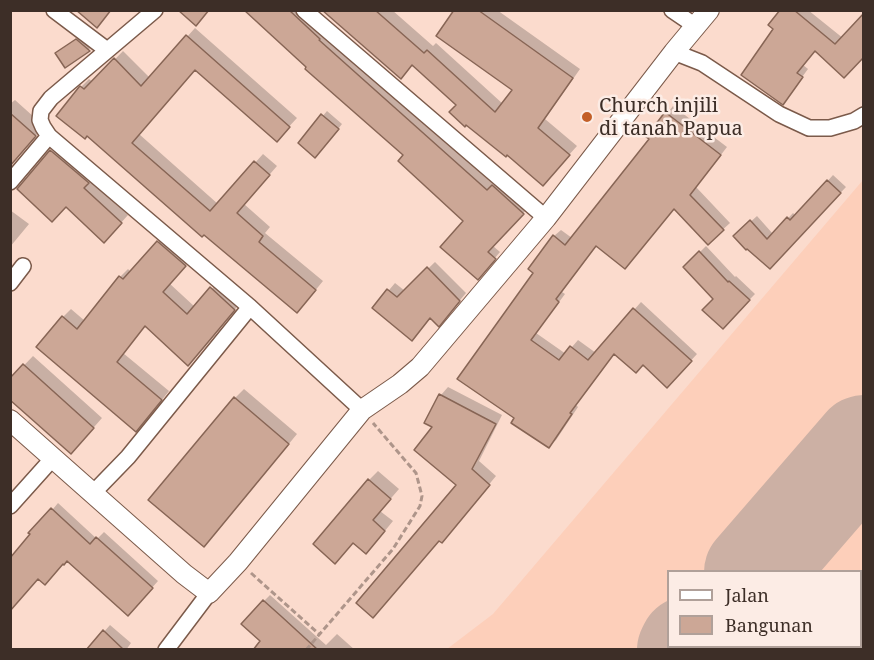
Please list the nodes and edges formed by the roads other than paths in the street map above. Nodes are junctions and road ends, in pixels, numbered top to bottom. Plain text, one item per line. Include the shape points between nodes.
1 (54, 10) edge
2 (155, 10) edge
3 (304, 10) edge
4 (672, 10) edge
5 (710, 10) edge
6 (693, 30) junction
7 (107, 50) junction
8 (674, 52) junction
9 (702, 63) junction
10 (864, 115) edge
11 (49, 136) junction
12 (10, 182) edge
13 (546, 218) junction
14 (23, 266) dead end
15 (10, 283) edge
16 (250, 307) junction
17 (362, 410) junction
18 (10, 420) edge
19 (53, 458) junction
20 (94, 492) junction
21 (10, 506) edge
22 (209, 593) junction
23 (166, 650) edge

1 - 7 street
2 - 7 street
3 - 13 street
4 - 6 street
5 - 6 street
6 - 8 street
6 - 9 street
7 - 11 street via 43,107 40,120
8 - 9 street
8 - 13 street
9 - 10 street via 779,114 809,128 830,128
11 - 12 street
11 - 16 street
13 - 17 street via 420,367
14 - 15 street
16 - 17 street
16 - 20 street via 134,450
17 - 22 street
18 - 19 street
19 - 20 street
19 - 21 street
20 - 22 street
22 - 23 street

